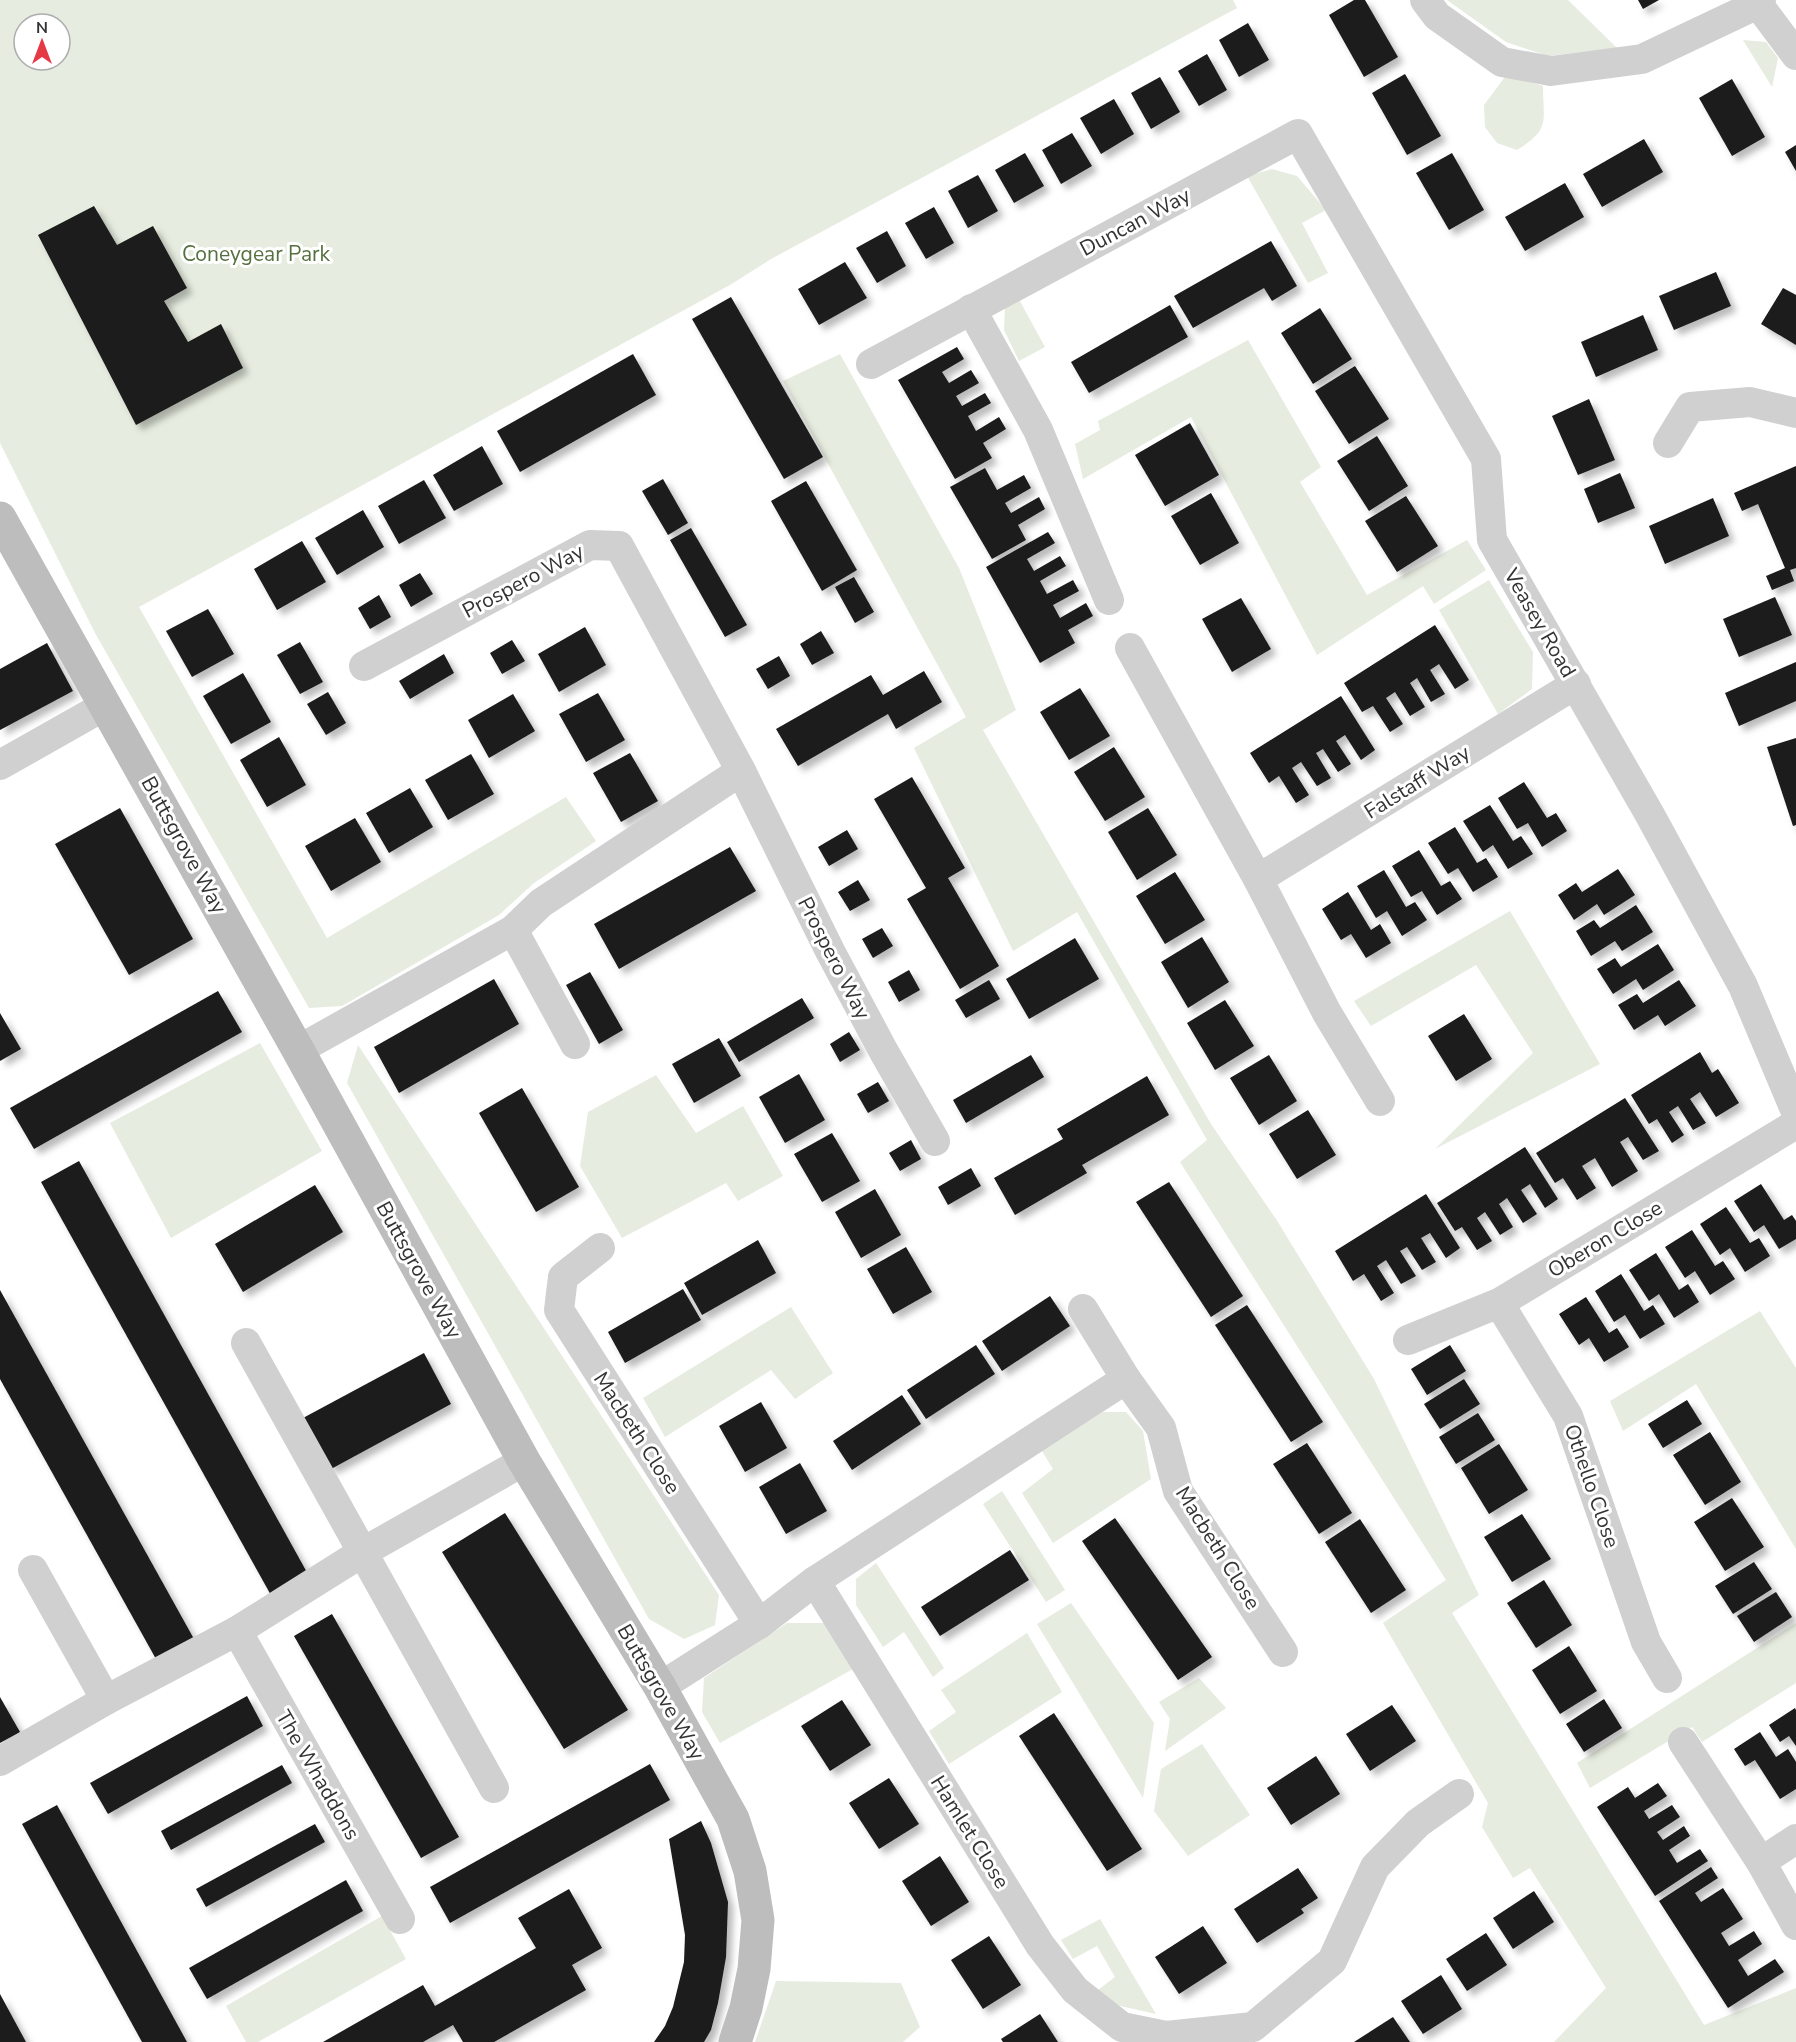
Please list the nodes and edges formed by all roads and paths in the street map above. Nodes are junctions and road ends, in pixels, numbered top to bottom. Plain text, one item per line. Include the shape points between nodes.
1 (1425, 0) edge
2 (1759, 2) edge
3 (1796, 55) edge
4 (1298, 134) joint
5 (972, 309) junction
6 (871, 364) dead end
7 (1796, 412) edge
8 (1668, 443) dead end
9 (0, 518) edge
10 (1109, 600) dead end
11 (1130, 648) dead end
12 (364, 666) dead end
13 (1576, 684) junction
14 (106, 705) junction
15 (0, 765) edge
16 (741, 771) junction
17 (1258, 879) junction
18 (513, 930) junction
19 (575, 1044) dead end
20 (298, 1050) junction
21 (1380, 1101) dead end
22 (1796, 1112) edge
23 (1796, 1124) edge
24 (935, 1141) dead end
25 (600, 1248) dead end
26 (1499, 1304) junction
27 (1083, 1310) dead end
28 (1408, 1340) dead end
29 (246, 1343) dead end
30 (1126, 1379) junction
31 (524, 1461) junction
32 (363, 1552) junction
33 (33, 1570) dead end
34 (815, 1581) junction
35 (759, 1624) junction
36 (237, 1631) junction
37 (1283, 1652) dead end
38 (1667, 1678) dead end
39 (660, 1687) junction
40 (106, 1700) junction
41 (1683, 1742) dead end
42 (0, 1761) edge
43 (494, 1788) dead end
44 (1459, 1794) dead end
45 (1796, 1839) edge
46 (1761, 1862) junction
47 (400, 1919) dead end
48 (1796, 1925) edge
49 (1165, 2039) edge
50 (735, 2042) edge

1 - 2 street via 1437,16 1502,62 1551,71 1642,59
2 - 3 street
4 - 5 street, Duncan Way
4 - 13 street, Veasey Road via 1486,459 1492,540
5 - 6 street, Duncan Way
5 - 10 street via 1038,430
7 - 8 street via 1750,402 1690,407
9 - 14 street, Buttsgrove Way
11 - 17 street
12 - 16 street, Prospero Way via 590,545 619,546
13 - 17 street, Falstaff Way
13 - 22 street, Veasey Road via 1743,986
14 - 15 street
14 - 20 street, Buttsgrove Way
16 - 18 street via 541,903
16 - 24 street, Prospero Way via 835,961
17 - 21 street via 1327,1013
18 - 19 street
18 - 20 street
20 - 31 street, Buttsgrove Way
23 - 26 street, Oberon Close
25 - 35 street, Macbeth Close via 563,1277 559,1310
26 - 28 street, Oberon Close
26 - 38 street, Othello Close via 1568,1416 1646,1642
27 - 30 street, Macbeth Close
29 - 32 street
30 - 34 street
30 - 37 street, Macbeth Close via 1161,1428 1178,1491
31 - 32 street
31 - 39 street, Buttsgrove Way
32 - 36 street
32 - 43 street
33 - 40 street
34 - 35 street
34 - 49 street, Hamlet Close via 1040,1945 1075,1990 1122,2027
35 - 39 street
36 - 40 street
36 - 47 street, The Whaddons
39 - 50 street, Buttsgrove Way via 733,1819 750,1871 758,1920 747,2008
40 - 42 street
41 - 46 street
44 - 49 street, Hamlet Close via 1418,1822 1375,1867 1332,1961 1253,2027
45 - 46 street
46 - 48 street

